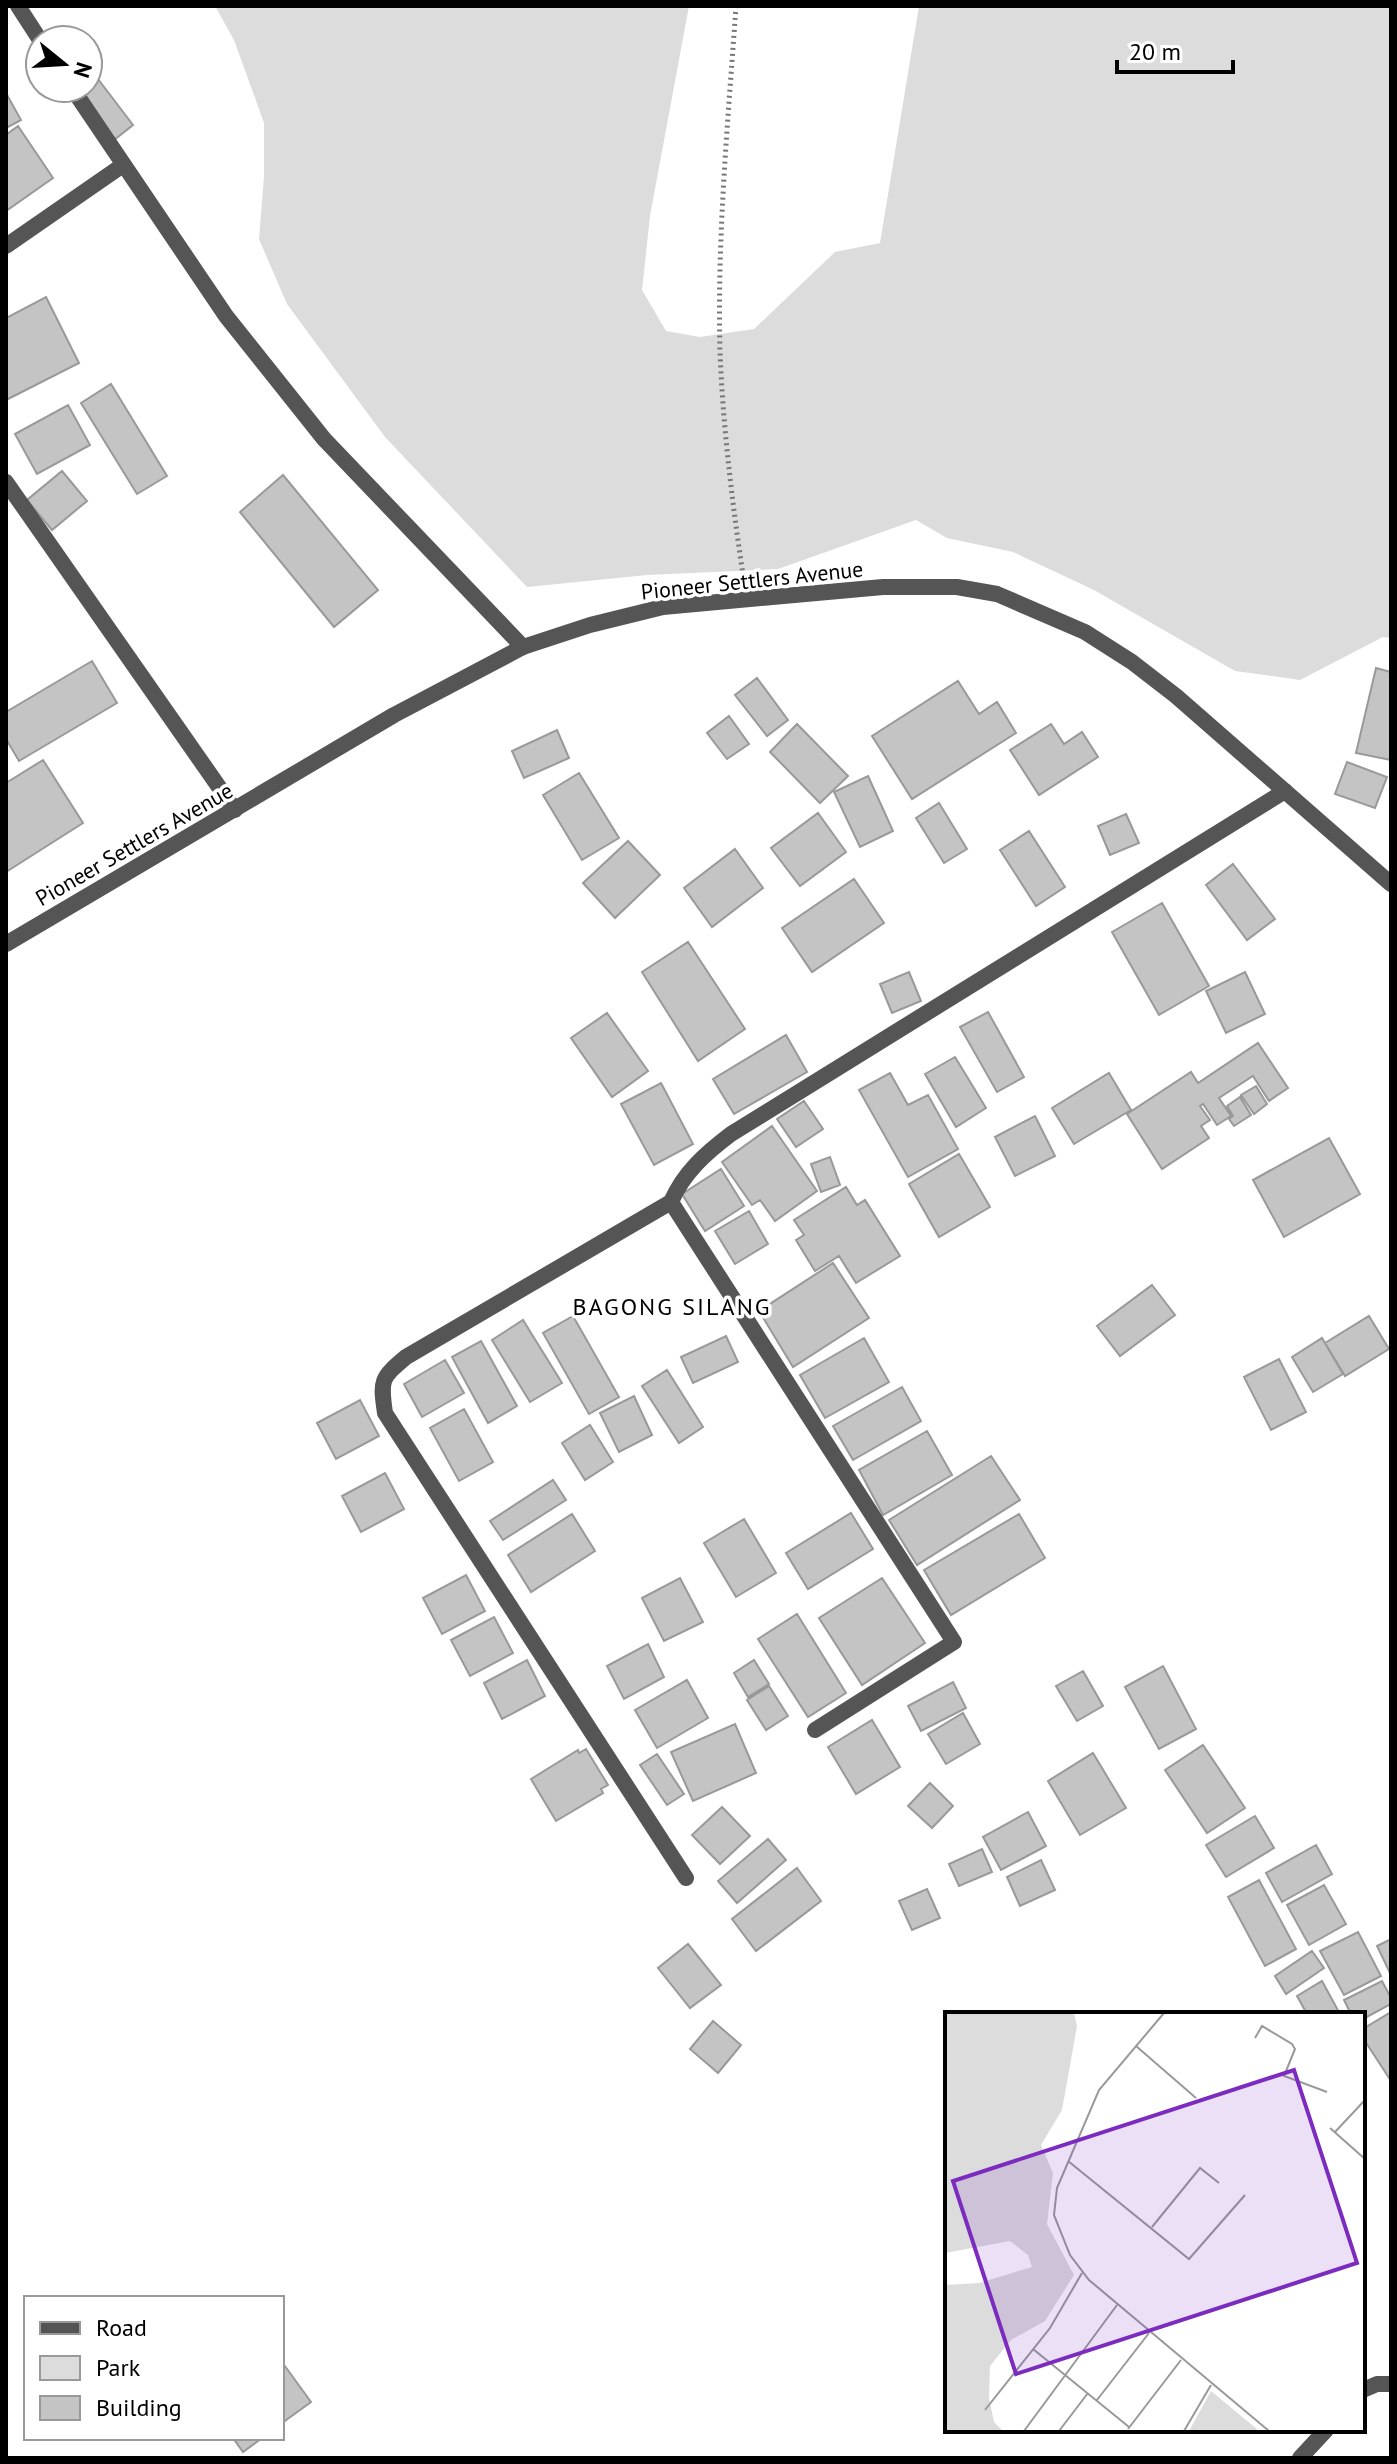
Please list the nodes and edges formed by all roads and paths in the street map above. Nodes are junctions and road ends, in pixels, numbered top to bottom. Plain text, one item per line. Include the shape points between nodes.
1 (18, 6) edge
2 (736, 6) edge
3 (30, 24) edge
4 (83, 104) edge
5 (123, 165) junction
6 (6, 246) edge
7 (6, 482) edge
8 (746, 600) junction
9 (523, 647) junction
10 (1285, 791) junction
11 (235, 810) junction
12 (1391, 884) edge
13 (6, 944) edge
14 (671, 1202) junction
15 (815, 1730) dead end
16 (686, 1878) dead end
17 (1391, 2384) edge
18 (1365, 2389) edge
19 (1324, 2432) edge
20 (1300, 2458) edge

1 - 3 street
2 - 8 path via 720,351 729,478
4 - 5 street
5 - 6 street
5 - 9 street via 226,316 324,439
7 - 11 street
8 - 9 street, Pioneer Settlers Avenue via 663,607
8 - 10 street, Pioneer Settlers Avenue via 883,587 957,587 997,594 1085,632 1132,662
9 - 11 street, Pioneer Settlers Avenue via 394,715
10 - 12 street, Pioneer Settlers Avenue
10 - 14 street via 731,1134 691,1169
11 - 13 street, Pioneer Settlers Avenue
14 - 15 street via 954,1642
14 - 16 street via 406,1357 386,1374 381,1390 385,1413
17 - 18 street
19 - 20 street

